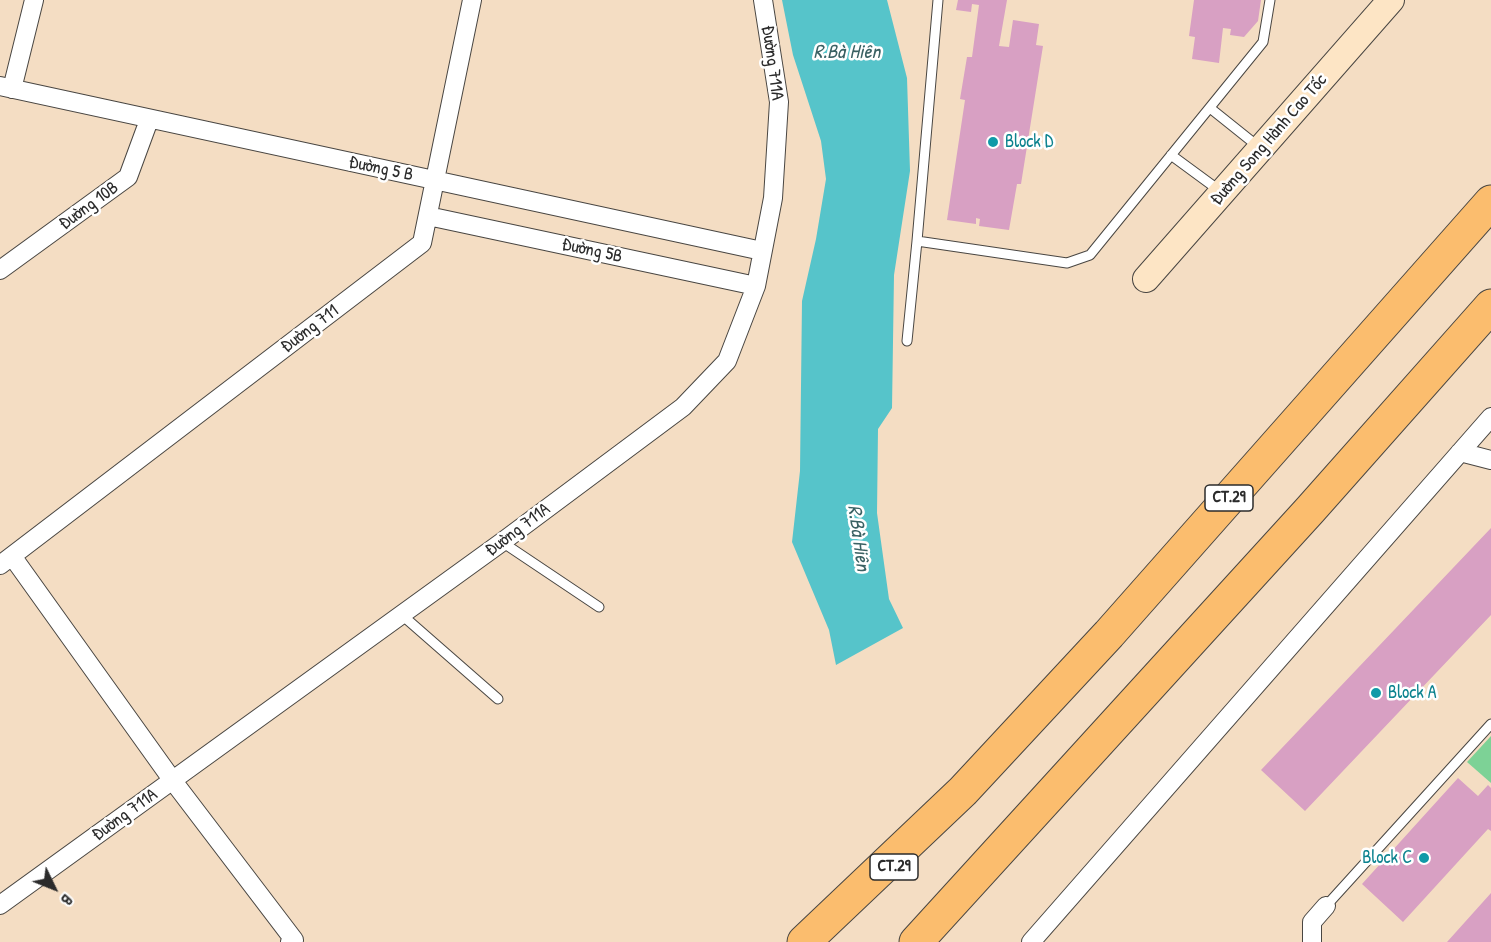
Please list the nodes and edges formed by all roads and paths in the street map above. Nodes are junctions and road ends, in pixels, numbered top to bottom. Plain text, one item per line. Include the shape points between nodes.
1 (34, 0) edge
2 (472, 0) edge
3 (763, 0) edge
4 (938, 0) edge
5 (1270, 0) edge
6 (1391, 0) edge
7 (6, 88) edge
8 (1210, 108) junction
9 (149, 120) junction
10 (1260, 148) junction
11 (1171, 155) junction
12 (435, 180) junction
13 (1222, 194) junction
14 (1491, 202) edge
15 (428, 216) junction
16 (916, 241) junction
17 (762, 251) junction
18 (0, 270) edge
19 (1146, 279) dead end
20 (756, 286) junction
21 (1491, 306) edge
22 (907, 341) dead end
23 (1491, 417) edge
24 (1461, 452) junction
25 (1491, 460) edge
26 (502, 543) junction
27 (6, 560) edge
28 (599, 607) dead end
29 (402, 615) junction
30 (498, 699) dead end
31 (1491, 724) edge
32 (173, 781) junction
33 (963, 791) junction
34 (975, 893) junction
35 (0, 905) edge
36 (1326, 906) joint
37 (290, 942) edge
38 (804, 942) edge
39 (825, 942) edge
40 (916, 942) edge
41 (946, 942) edge
42 (1031, 942) edge
43 (1312, 942) edge

1 - 7 street
2 - 12 street, Đường 711
3 - 17 street, Đường 711A via 779,102 773,198
4 - 16 lane
5 - 8 lane via 1263,42
6 - 10 main road, Đường Song Hành Cao Tốc
7 - 9 street, Đường 5 B
8 - 10 lane
8 - 11 lane
9 - 12 street, Đường 5 B
9 - 18 street, Đường 10B via 128,177
10 - 13 main road, Đường Song Hành Cao Tốc
11 - 13 lane
11 - 16 lane via 1090,255 1078,261 1067,263
12 - 15 street, Đường 711
12 - 17 street, Đường 5 B
13 - 19 main road, Đường Song Hành Cao Tốc
14 - 33 highway, CT.29 via 1117,625
15 - 20 street, Đường 5B
15 - 27 street, Đường 711 via 422,243
16 - 22 lane
17 - 20 street, Đường 711A
20 - 26 street, Đường 711A via 727,361 683,407
21 - 34 highway
23 - 24 street
24 - 25 street
24 - 42 street
26 - 28 lane
26 - 29 street, Đường 711A
27 - 32 street
29 - 30 lane
29 - 32 street, Đường 711A
31 - 36 lane
32 - 35 street, Đường 711A
32 - 37 street via 294,940
33 - 38 highway
33 - 39 highway, CT.29
34 - 40 highway
34 - 41 highway
36 - 43 street via 1312,922

